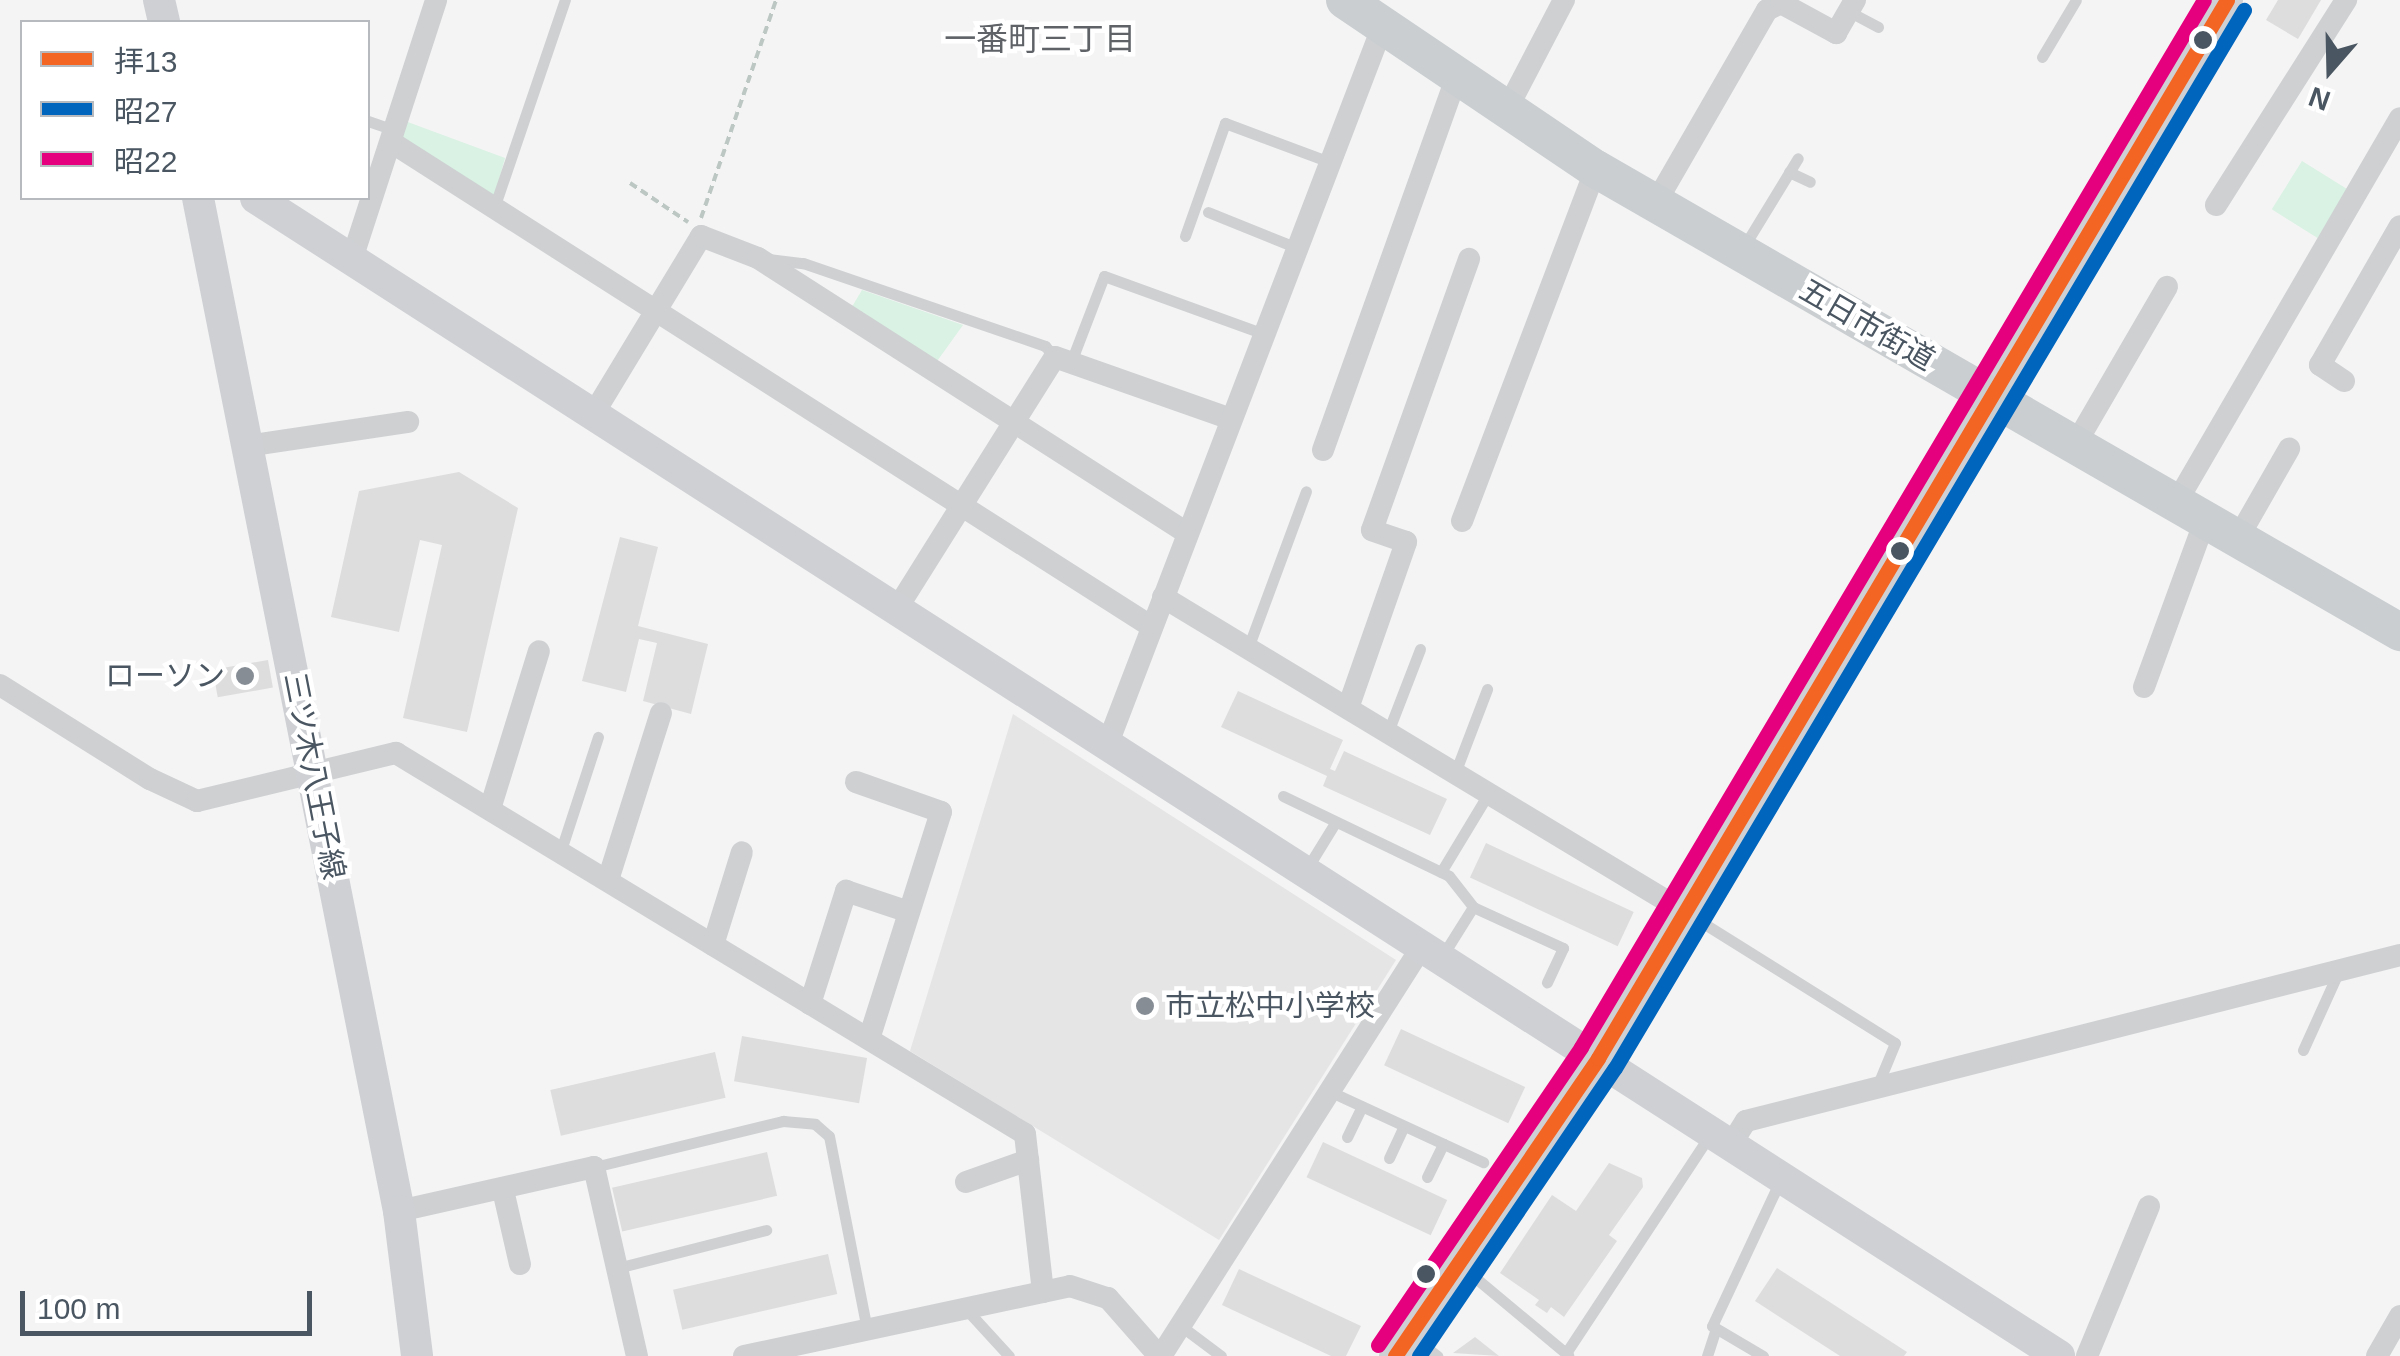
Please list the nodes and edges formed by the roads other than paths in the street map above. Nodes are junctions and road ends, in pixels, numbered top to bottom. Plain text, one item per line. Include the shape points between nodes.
1 (436, 0) edge
2 (564, 0) edge
3 (1346, 0) edge
4 (1564, 0) edge
5 (2076, 0) edge
6 (2227, 0) edge
7 (2346, 0) edge
8 (1852, 6) edge
9 (1382, 25) junction
10 (1878, 27) dead end
11 (2042, 57) dead end
12 (1456, 75) junction
13 (1507, 109) junction
14 (2400, 118) edge
15 (370, 122) edge
16 (392, 136) junction
17 (1798, 158) dead end
18 (1330, 162) junction
19 (1596, 169) junction
20 (1790, 172) junction
21 (1810, 182) dead end
22 (2227, 195) dead end
23 (198, 200) edge
24 (259, 200) edge
25 (1656, 204) junction
26 (494, 208) junction
27 (1208, 212) dead end
28 (2400, 226) edge
29 (1185, 236) dead end
30 (1297, 248) junction
31 (1740, 252) junction
32 (352, 258) junction
33 (758, 258) junction
34 (1468, 260) dead end
35 (2167, 287) dead end
36 (658, 310) junction
37 (1264, 334) junction
38 (1063, 360) junction
39 (2344, 381) dead end
40 (1987, 395) junction
41 (594, 412) junction
42 (1231, 419) junction
43 (408, 422) dead end
44 (1014, 422) junction
45 (2076, 445) junction
46 (248, 446) junction
47 (2289, 449) dead end
48 (1324, 450) dead end
49 (1306, 491) dead end
50 (961, 506) junction
51 (2190, 511) junction
52 (1462, 521) dead end
53 (1187, 533) junction
54 (2238, 538) junction
55 (1163, 597) junction
56 (898, 607) junction
57 (1152, 628) junction
58 (2400, 632) edge
59 (1248, 648) junction
60 (1420, 648) dead end
61 (539, 651) dead end
62 (0, 685) edge
63 (2144, 688) dead end
64 (1487, 690) dead end
65 (1348, 708) junction
66 (661, 713) dead end
67 (1388, 732) junction
68 (598, 737) dead end
69 (1108, 743) junction
70 (313, 768) junction
71 (1455, 773) junction
72 (856, 782) dead end
73 (1488, 794) junction
74 (1283, 796) dead end
75 (490, 809) junction
76 (1335, 823) junction
77 (561, 850) junction
78 (742, 852) dead end
79 (1306, 870) junction
80 (1441, 872) junction
81 (608, 880) junction
82 (1473, 907) junction
83 (909, 912) junction
84 (1685, 912) junction
85 (712, 945) junction
86 (1432, 952) junction
87 (2400, 955) edge
88 (2340, 969) junction
89 (1548, 982) dead end
90 (810, 1004) junction
91 (869, 1039) junction
92 (2303, 1050) dead end
93 (1598, 1058) junction
94 (1878, 1084) junction
95 (1329, 1091) junction
96 (1362, 1106) junction
97 (1404, 1126) junction
98 (1347, 1137) dead end
99 (1722, 1137) junction
100 (1443, 1144) junction
101 (1389, 1158) dead end
102 (1028, 1160) junction
103 (1483, 1162) dead end
104 (594, 1166) junction
105 (1427, 1177) dead end
106 (1782, 1177) junction
107 (966, 1182) dead end
108 (503, 1190) junction
109 (2149, 1206) dead end
110 (399, 1211) junction
111 (766, 1230) dead end
112 (520, 1264) dead end
113 (1460, 1266) junction
114 (617, 1268) junction
115 (1043, 1292) junction
116 (965, 1308) junction
117 (2400, 1316) edge
118 (1181, 1326) junction
119 (1716, 1328) junction
120 (868, 1329) junction
121 (1402, 1345) edge
122 (1568, 1355) edge
123 (418, 1356) edge
124 (637, 1356) edge
125 (744, 1356) edge
126 (1009, 1356) edge
127 (1160, 1356) edge
128 (1221, 1356) edge
129 (1437, 1356) edge
130 (1707, 1356) edge
131 (1763, 1356) edge
132 (2060, 1356) edge
133 (2086, 1356) edge
134 (2377, 1356) edge

1 - 16 street
2 - 26 lane
3 - 9 main road, 五日市街道
4 - 13 street
5 - 11 lane
6 - 40 street
7 - 22 street via 2321,59
8 - 10 lane
8 - 25 street via 1836,34 1782,3 1766,10
9 - 12 main road, 五日市街道
9 - 18 street
12 - 13 main road, 五日市街道
12 - 48 street
13 - 19 main road, 五日市街道
14 - 51 street
15 - 16 lane
16 - 26 street
16 - 32 street
17 - 20 lane
18 - 29 lane via 1224,122
18 - 30 street
19 - 25 main road, 五日市街道
19 - 52 street
20 - 21 lane
20 - 31 lane
23 - 46 street, 三ツ木八王子線
24 - 32 street
25 - 31 main road, 五日市街道
26 - 36 street
27 - 30 lane
28 - 39 street via 2320,365
30 - 37 street
31 - 40 main road, 五日市街道
32 - 41 street
33 - 36 street via 701,236
33 - 38 lane via 840,276 1045,346
33 - 44 street
34 - 65 street via 1372,530 1406,542
35 - 45 street
36 - 41 street
36 - 50 street
37 - 38 lane via 1104,276
37 - 42 street
38 - 42 street
38 - 44 street
40 - 45 main road, 五日市街道
40 - 84 street
41 - 56 street
42 - 53 street
43 - 46 street
44 - 50 street
44 - 53 street
45 - 51 main road, 五日市街道
46 - 70 street, 三ツ木八王子線
47 - 54 street
49 - 59 lane
50 - 56 street
50 - 57 street
51 - 54 main road, 五日市街道
51 - 63 street
53 - 55 street
54 - 58 main road, 五日市街道
55 - 57 street
55 - 59 street
56 - 69 street
57 - 69 street
59 - 65 street
60 - 67 lane
61 - 75 street
62 - 70 street via 150,780 197,801 300,780
64 - 71 lane
65 - 67 street
66 - 81 street
67 - 71 street
68 - 77 lane
69 - 79 street
70 - 75 street via 396,754
70 - 110 street, 三ツ木八王子線
71 - 73 street
72 - 83 street via 941,812
73 - 80 lane
73 - 84 street
74 - 76 lane
75 - 77 street
76 - 79 lane
76 - 80 lane
77 - 81 street
78 - 85 street
79 - 86 street
80 - 82 lane
81 - 85 street
82 - 86 lane
82 - 89 lane via 1563,948
83 - 90 street via 846,892
83 - 91 street
84 - 93 street
84 - 94 lane via 1896,1042
85 - 90 street
86 - 93 street
86 - 95 street
87 - 88 street
88 - 92 lane
88 - 94 street
90 - 91 street
91 - 102 street via 1025,1134
93 - 99 street
93 - 113 street
94 - 99 street via 1746,1121
95 - 96 lane
95 - 118 street
96 - 97 lane
96 - 98 lane
97 - 100 lane
97 - 101 lane
99 - 106 street
99 - 122 lane
100 - 103 lane
100 - 105 lane
102 - 107 street
102 - 115 street
104 - 108 street
104 - 114 street
104 - 120 lane via 783,1121 815,1124 829,1136
106 - 119 lane
106 - 132 street
108 - 110 street
108 - 112 street
109 - 133 street
110 - 123 street, 三ツ木八王子線
111 - 114 lane
113 - 121 street
113 - 122 lane
114 - 124 street
115 - 116 street
115 - 127 street via 1070,1286 1099,1291
116 - 120 street
116 - 126 lane
117 - 134 street
118 - 127 street
118 - 128 lane
119 - 130 lane
119 - 131 lane
120 - 125 street
121 - 129 lane

